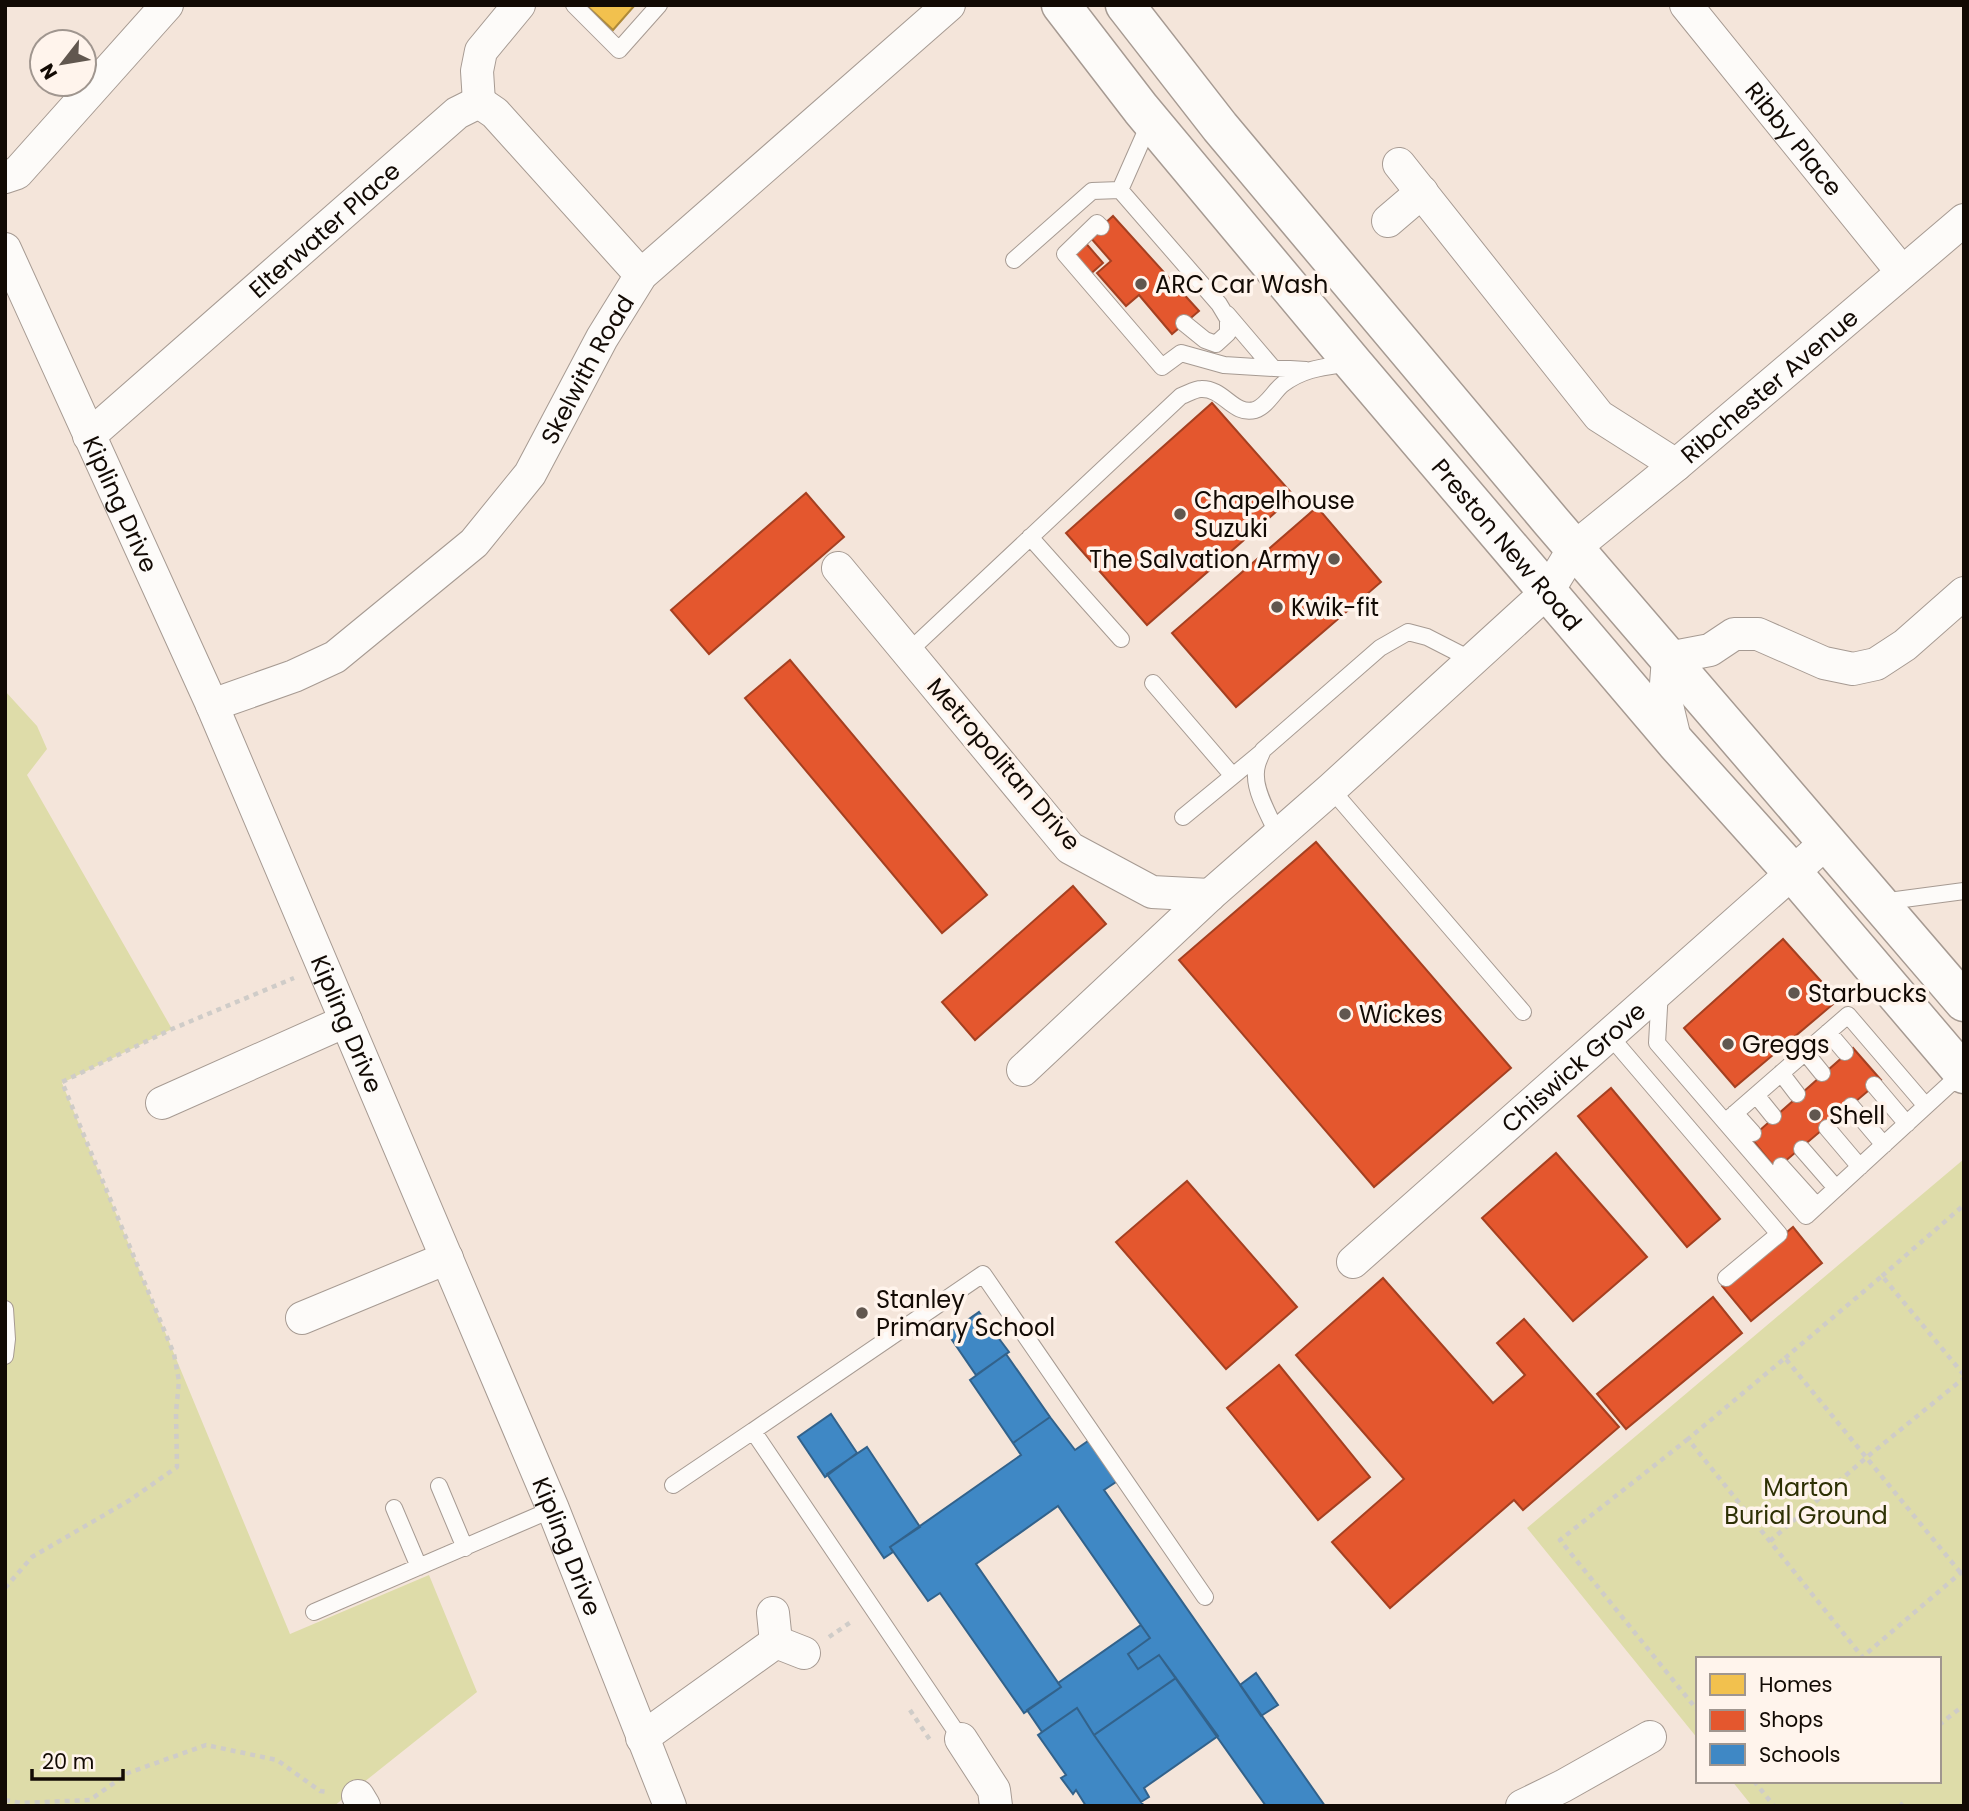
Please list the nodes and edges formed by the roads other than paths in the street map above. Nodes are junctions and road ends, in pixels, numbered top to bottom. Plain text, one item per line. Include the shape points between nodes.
1 (167, 5) edge
2 (519, 5) edge
3 (573, 5) edge
4 (659, 5) edge
5 (948, 5) edge
6 (1060, 5) edge
7 (1125, 5) edge
8 (1686, 5) edge
9 (479, 102) junction
10 (1151, 119) junction
11 (1399, 164) dead end
12 (5, 177) edge
13 (1119, 190) junction
14 (1422, 192) junction
15 (1964, 220) edge
16 (1388, 221) dead end
17 (1101, 227) dead end
18 (5, 249) edge
19 (1014, 260) dead end
20 (1902, 272) junction
21 (641, 275) junction
22 (1219, 304) junction
23 (1184, 323) dead end
24 (1353, 363) junction
25 (1273, 369) junction
26 (1306, 370) junction
27 (89, 436) junction
28 (1676, 465) junction
29 (1030, 537) junction
30 (1574, 548) junction
31 (838, 568) dead end
32 (1548, 591) junction
33 (1964, 593) edge
34 (1121, 639) dead end
35 (1710, 650) junction
36 (908, 652) junction
37 (1668, 658) junction
38 (1472, 660) junction
39 (1624, 682) junction
40 (1153, 683) dead end
41 (1683, 696) junction
42 (212, 705) junction
43 (1676, 743) junction
44 (1263, 750) junction
45 (1233, 776) junction
46 (1331, 789) junction
47 (1183, 817) dead end
48 (1278, 835) junction
49 (1827, 842) junction
50 (1793, 873) junction
51 (1964, 891) edge
52 (1210, 895) junction
53 (1879, 903) junction
54 (1660, 989) junction
55 (1964, 1003) edge
56 (1523, 1012) dead end
57 (346, 1021) junction
58 (1828, 1032) junction
59 (1609, 1035) junction
60 (1805, 1052) junction
61 (1845, 1052) dead end
62 (1023, 1070) dead end
63 (1781, 1073) junction
64 (1822, 1073) dead end
65 (1964, 1074) edge
66 (1964, 1084) edge
67 (1874, 1086) dead end
68 (1797, 1094) dead end
69 (1756, 1095) junction
70 (162, 1104) dead end
71 (1851, 1106) dead end
72 (1926, 1106) junction
73 (1773, 1116) dead end
74 (1730, 1118) junction
75 (1907, 1124) junction
76 (1827, 1128) dead end
77 (1753, 1133) dead end
78 (1884, 1145) junction
79 (1802, 1149) dead end
80 (1782, 1166) dead end
81 (1860, 1167) junction
82 (1836, 1188) junction
83 (1816, 1206) junction
84 (447, 1258) junction
85 (1353, 1262) dead end
86 (1726, 1278) dead end
87 (5, 1309) edge
88 (302, 1318) dead end
89 (5, 1356) edge
90 (753, 1431) junction
91 (673, 1485) dead end
92 (439, 1486) dead end
93 (394, 1508) dead end
94 (554, 1509) junction
95 (465, 1548) junction
96 (419, 1567) junction
97 (1205, 1597) dead end
98 (314, 1612) dead end
99 (784, 1636) road end
100 (1650, 1737) dead end
101 (642, 1738) junction
102 (946, 1741) joint
103 (1568, 1796) edge
104 (670, 1806) edge
105 (996, 1806) edge
106 (1522, 1806) edge

1 - 12 street via 17,173
2 - 9 street via 481,51
3 - 4 lane via 619,50
5 - 21 street, Skelwith Road
6 - 10 highway, Preston New Road
7 - 30 highway, Preston New Road via 1220,127
8 - 20 street, Ribby Place
9 - 21 street via 495,113
9 - 27 street, Elterwater Place via 457,113
10 - 13 lane
10 - 24 highway, Preston New Road
11 - 14 street
13 - 19 lane via 1092,191
13 - 22 lane
14 - 16 street
14 - 28 street via 1600,416
15 - 20 street, Ribchester Avenue
17 - 25 lane via 1097,223 1065,254 1162,367 1181,353 1224,365
18 - 27 street, Kipling Drive
20 - 28 street, Ribchester Avenue
21 - 42 street, Skelwith Road via 530,474 474,543 335,657 294,677
22 - 23 lane via 1228,319 1228,333 1216,344
22 - 25 lane
24 - 26 lane
24 - 32 highway, Preston New Road
25 - 26 lane
26 - 29 lane via 1257,410 1240,410 1215,392 1201,389 1181,396
27 - 42 street, Kipling Drive
28 - 30 street, Ribchester Avenue
29 - 34 lane
29 - 36 lane
30 - 32 street, Ribchester Avenue
30 - 37 highway, Preston New Road
31 - 36 street, Metropolitan Drive
32 - 38 street
32 - 39 highway, Preston New Road
33 - 35 street via 1876,664 1853,669 1824,663 1758,634 1734,634
35 - 37 street
35 - 41 street
36 - 52 street, Metropolitan Drive via 1070,848 1152,892
37 - 41 highway, Preston New Road
38 - 44 lane via 1408,632 1380,648
38 - 46 street
39 - 41 street
39 - 43 highway, Preston New Road
40 - 45 lane
41 - 43 street
41 - 49 highway, Preston New Road
42 - 57 street, Kipling Drive
43 - 50 highway, Preston New Road
44 - 45 lane
44 - 48 lane via 1255,780
45 - 47 lane
46 - 48 street
46 - 56 lane
48 - 52 street
49 - 50 street, Chiswick Grove
49 - 53 highway, Preston New Road
50 - 54 street, Chiswick Grove
50 - 65 highway, Preston New Road
51 - 53 lane
52 - 62 street
53 - 55 highway, Preston New Road
54 - 59 street, Chiswick Grove
54 - 74 lane via 1657,1043
57 - 70 street
57 - 84 street, Kipling Drive
58 - 60 lane
58 - 61 lane
58 - 72 lane via 1848,1015
59 - 85 street, Chiswick Grove
59 - 86 lane via 1779,1234
60 - 63 lane
60 - 64 lane
63 - 68 lane
63 - 69 lane
66 - 72 lane via 1952,1082
67 - 75 lane
69 - 73 lane
69 - 74 lane
71 - 78 lane
72 - 75 lane
74 - 77 lane
74 - 83 lane via 1805,1216
75 - 78 lane
76 - 81 lane
78 - 81 lane
79 - 82 lane
80 - 83 lane
81 - 82 lane
82 - 83 lane
84 - 88 street
84 - 94 street, Kipling Drive
87 - 89 lane
90 - 91 lane
90 - 97 lane via 983,1274
90 - 102 lane
92 - 95 lane
93 - 96 lane
94 - 95 lane
94 - 101 street, Kipling Drive
95 - 96 lane
96 - 98 lane
99 - 101 street
100 - 103 street
101 - 104 street, Kipling Drive
102 - 105 street via 993,1790
103 - 106 street

